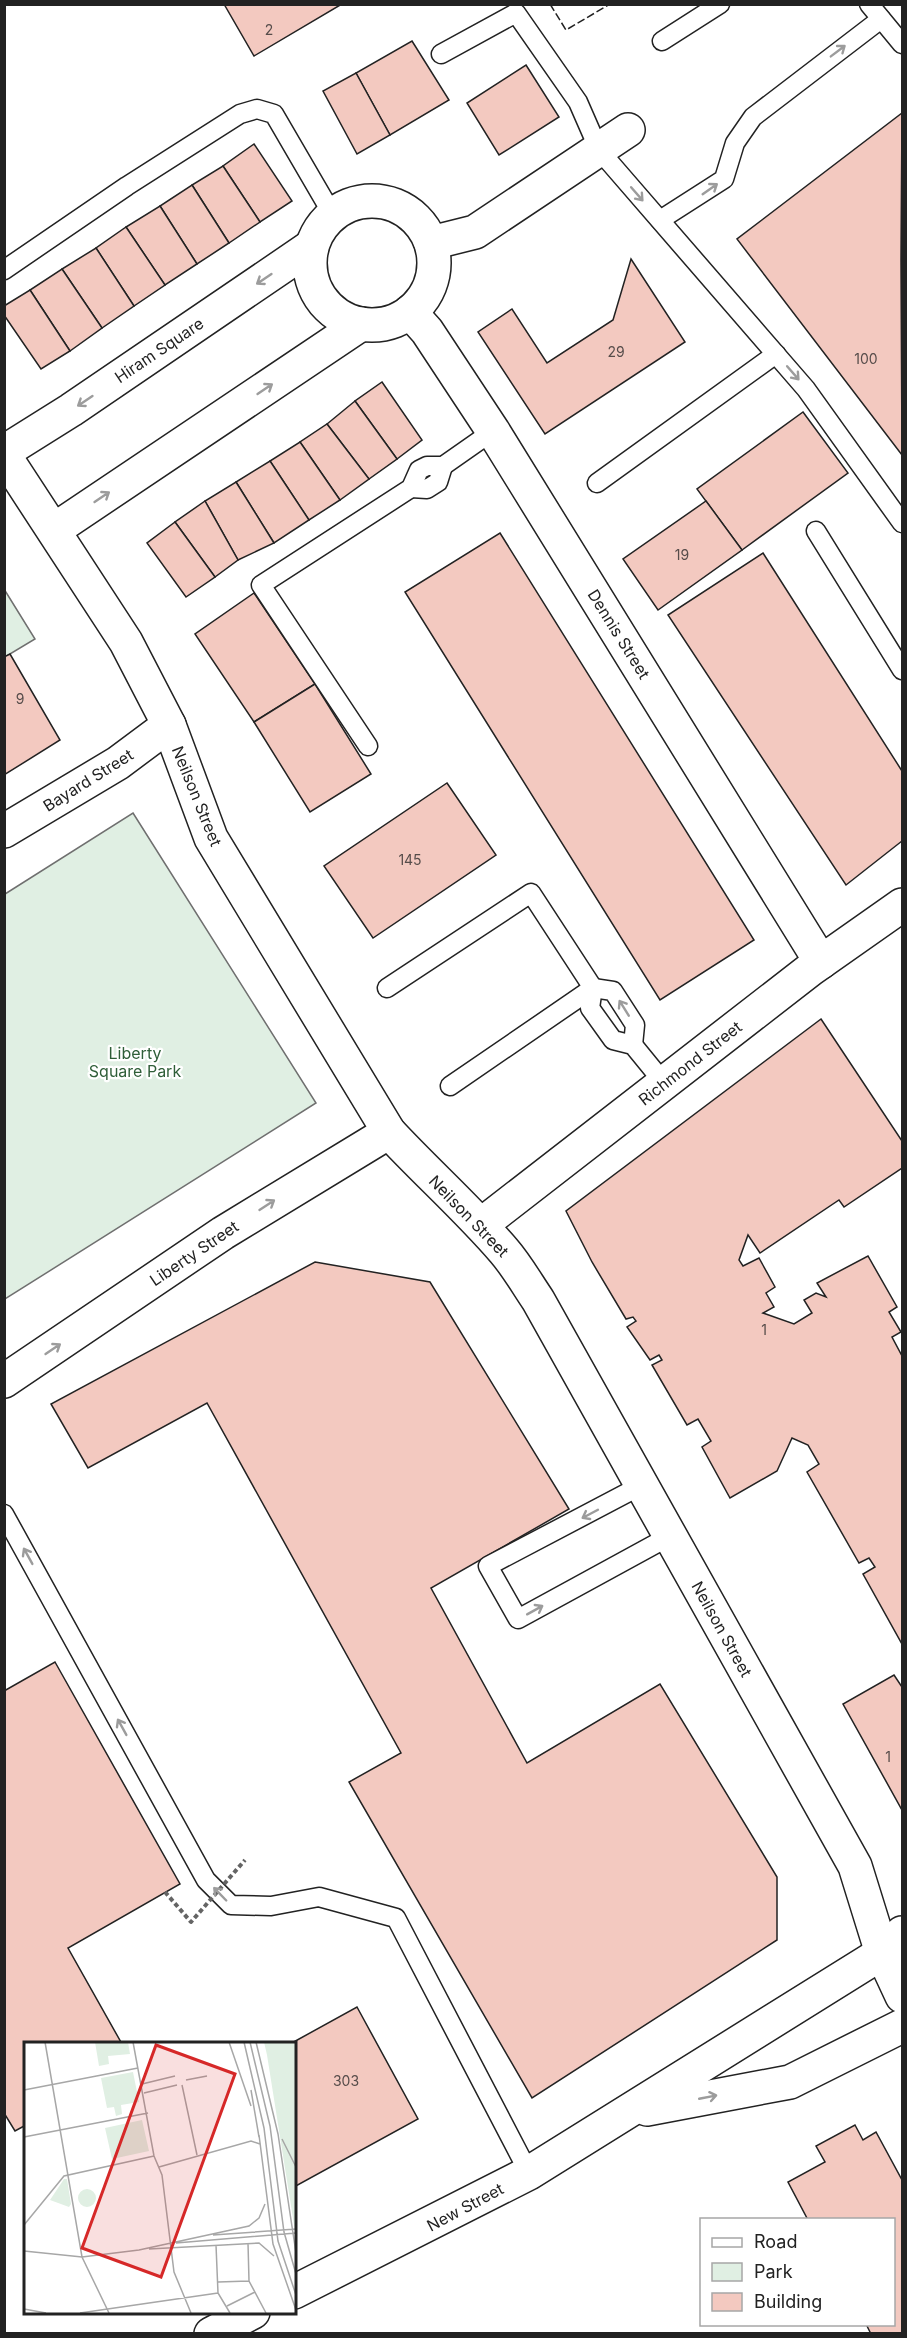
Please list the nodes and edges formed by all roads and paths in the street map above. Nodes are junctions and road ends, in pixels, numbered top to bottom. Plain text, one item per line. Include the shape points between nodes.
1 (720, 4) edge
2 (869, 4) edge
3 (881, 19) junction
4 (662, 41) dead end
5 (903, 44) edge
6 (441, 54) dead end
7 (628, 130) dead end
8 (598, 150) junction
9 (345, 207) junction
10 (660, 220) junction
11 (431, 243) junction
12 (312, 246) junction
13 (4, 270) edge
14 (410, 312) junction
15 (361, 324) junction
16 (776, 354) junction
17 (494, 431) junction
18 (4, 453) edge
19 (597, 483) dead end
20 (903, 523) edge
21 (54, 530) junction
22 (816, 531) dead end
23 (903, 670) edge
24 (169, 726) junction
25 (368, 746) dead end
26 (4, 831) edge
27 (903, 905) edge
28 (821, 962) junction
29 (387, 988) dead end
30 (593, 988) junction
31 (633, 1045) junction
32 (664, 1083) junction
33 (450, 1086) dead end
34 (388, 1132) junction
35 (481, 1225) junction
36 (4, 1382) edge
37 (642, 1485) junction
38 (4, 1514) edge
39 (670, 1536) junction
40 (245, 1860) dead end
41 (165, 1892) dead end
42 (896, 1944) edge
43 (903, 1996) edge
44 (903, 2026) edge
45 (630, 2112) junction
46 (529, 2173) junction
47 (296, 2291) edge
48 (251, 2314) edge
49 (211, 2334) edge

1 - 4 lane
2 - 3 lane
3 - 5 lane
10 -> 3 lane via 724,179 735,142 753,117
6 - 8 lane via 516,13 578,102
7 - 8 street
8 -> 10 lane
8 - 11 street via 475,232
9 - 11 street, Hiram Square via 365,201 386,202 421,224
9 - 12 street, Hiram Square via 330,217
9 - 13 lane via 327,205 274,114 257,109 240,114
10 - 16 lane
11 - 14 street via 432,281
12 - 15 street, Hiram Square via 309,266 314,287 341,318
12 -> 18 street, Hiram Square
14 - 15 street via 378,325
14 - 17 street, Dennis Street via 428,331
21 -> 15 street
16 - 19 lane
16 -> 20 lane via 807,389
17 - 25 lane via 443,466 438,482 427,489 411,488 261,585
17 - 28 street, Dennis Street
18 - 21 street, Neilson Street
21 - 24 street, Neilson Street via 126,642
22 - 23 lane
24 - 26 street, Bayard Street via 118,764
24 - 34 street, Neilson Street via 211,838
27 - 28 street, Richmond Street
28 - 32 street, Richmond Street
29 - 30 lane via 531,893
30 - 31 lane via 590,1008 613,1040
31 -> 30 lane via 635,1025 613,990
30 - 33 lane
31 - 32 lane
32 - 35 street, Richmond Street
34 - 35 street, Neilson Street
36 -> 34 street, Liberty Street via 223,1233
35 - 37 street, Neilson Street via 538,1300
37 - 39 street, Neilson Street
37 -> 39 lane via 488,1566 518,1619
46 -> 38 lane via 396,1918 319,1897 271,1906 231,1905 206,1880
39 - 42 street, Neilson Street
40 - 41 path, bridge via 190,1923
42 - 43 street, Neilson Street
42 - 45 street, New Street
45 -> 44 street, New Street via 790,2082
45 - 46 street, New Street
46 - 47 street, New Street
48 - 49 street

